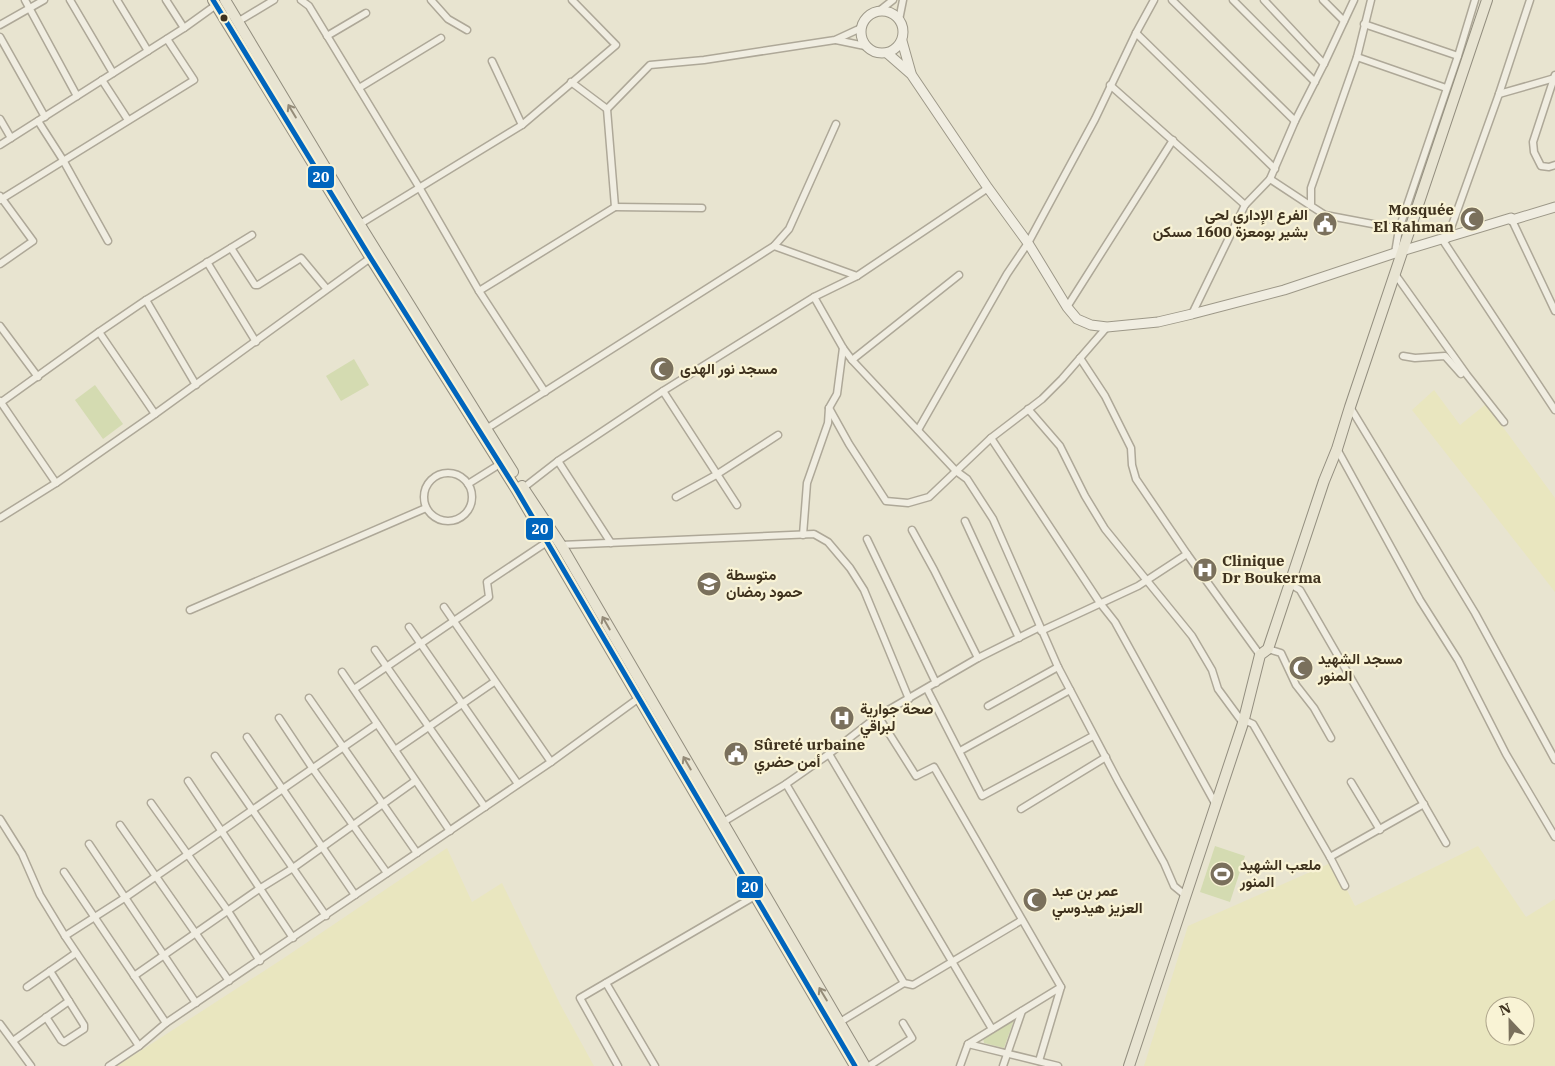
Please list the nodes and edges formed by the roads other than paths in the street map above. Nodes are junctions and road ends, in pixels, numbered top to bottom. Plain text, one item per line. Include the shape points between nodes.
1 (25, 0) edge
2 (44, 0) edge
3 (70, 0) edge
4 (117, 0) edge
5 (166, 0) edge
6 (274, 0) edge
7 (301, 0) edge
8 (431, 0) edge
9 (572, 0) edge
10 (894, 0) edge
11 (903, 0) edge
12 (1154, 0) edge
13 (1172, 0) edge
14 (1233, 0) edge
15 (1264, 0) edge
16 (1323, 0) edge
17 (1354, 0) edge
18 (1371, 0) edge
19 (1475, 0) edge
20 (1487, 0) edge
21 (1530, 0) edge
22 (218, 2) edge
23 (30, 8) junction
24 (879, 11) junction
25 (366, 13) dead end
26 (899, 20) junction
27 (238, 21) junction
28 (1344, 21) junction
29 (1364, 24) junction
30 (0, 26) edge
31 (184, 28) junction
32 (861, 28) junction
33 (467, 30) dead end
34 (1136, 33) junction
35 (327, 36) junction
36 (0, 37) edge
37 (441, 38) dead end
38 (167, 39) junction
39 (835, 40) junction
40 (902, 41) junction
41 (865, 46) junction
42 (148, 51) junction
43 (887, 53) junction
44 (1458, 56) junction
45 (1357, 57) junction
46 (492, 61) dead end
47 (1324, 64) junction
48 (113, 73) junction
49 (911, 74) junction
50 (1555, 77) edge
51 (102, 80) junction
52 (571, 82) junction
53 (1315, 82) junction
54 (1110, 85) junction
55 (359, 88) junction
56 (1446, 88) junction
57 (1499, 94) junction
58 (77, 96) junction
59 (607, 109) junction
60 (45, 116) junction
61 (0, 119) edge
62 (128, 120) junction
63 (38, 121) junction
64 (1294, 121) junction
65 (836, 124) dead end
66 (522, 126) junction
67 (11, 138) junction
68 (1173, 140) junction
69 (0, 145) edge
70 (62, 160) junction
71 (1555, 165) edge
72 (1275, 169) junction
73 (1270, 179) junction
74 (419, 187) junction
75 (988, 188) junction
76 (0, 198) edge
77 (1244, 205) junction
78 (1311, 206) junction
79 (615, 207) junction
80 (1555, 207) edge
81 (702, 208) dead end
82 (1511, 218) junction
83 (360, 224) junction
84 (1399, 229) junction
85 (252, 235) dead end
86 (1445, 239) junction
87 (108, 241) dead end
88 (1028, 243) junction
89 (774, 246) junction
90 (231, 248) junction
91 (1399, 252) junction
92 (374, 255) junction
93 (207, 262) junction
94 (0, 264) edge
95 (1394, 274) junction
96 (959, 275) dead end
97 (857, 276) junction
98 (326, 288) junction
99 (479, 290) junction
100 (814, 297) junction
101 (146, 300) junction
102 (1066, 307) junction
103 (1555, 310) edge
104 (1192, 314) junction
105 (0, 326) edge
106 (1107, 327) junction
107 (99, 332) junction
108 (256, 342) junction
109 (843, 348) junction
110 (1403, 356) dead end
111 (1080, 358) junction
112 (852, 360) junction
113 (1467, 375) junction
114 (38, 376) junction
115 (196, 385) junction
116 (662, 391) junction
117 (545, 392) junction
118 (0, 402) edge
119 (1350, 407) junction
120 (829, 408) junction
121 (1028, 409) junction
122 (1555, 410) edge
123 (155, 414) junction
124 (1504, 422) dead end
125 (486, 430) junction
126 (918, 430) junction
127 (778, 435) dead end
128 (991, 438) junction
129 (1337, 449) junction
130 (558, 461) junction
131 (500, 464) junction
132 (956, 472) junction
133 (716, 475) junction
134 (56, 483) junction
135 (468, 484) junction
136 (519, 489) junction
137 (676, 497) dead end
138 (736, 505) dead end
139 (426, 508) junction
140 (0, 518) edge
141 (965, 521) dead end
142 (912, 530) dead end
143 (803, 535) junction
144 (867, 539) dead end
145 (547, 542) junction
146 (611, 543) junction
147 (561, 545) junction
148 (1187, 554) junction
149 (1147, 580) junction
150 (1290, 584) junction
151 (1100, 603) junction
152 (444, 606) dead end
153 (190, 610) dead end
154 (455, 621) junction
155 (409, 628) dead end
156 (1041, 629) junction
157 (1019, 638) junction
158 (420, 643) junction
159 (375, 650) dead end
160 (1264, 652) junction
161 (978, 658) junction
162 (387, 666) junction
163 (1058, 667) junction
164 (342, 672) dead end
165 (494, 682) junction
166 (936, 683) junction
167 (354, 689) junction
168 (927, 689) junction
169 (1070, 690) junction
170 (309, 698) dead end
171 (639, 698) junction
172 (909, 699) junction
173 (462, 703) junction
174 (988, 706) dead end
175 (878, 716) junction
176 (279, 718) dead end
177 (1244, 721) junction
178 (377, 724) junction
179 (428, 727) junction
180 (1093, 736) junction
181 (247, 737) dead end
182 (1331, 738) dead end
183 (344, 747) junction
184 (395, 750) junction
185 (960, 751) junction
186 (829, 754) junction
187 (215, 756) dead end
188 (1106, 757) junction
189 (1555, 760) edge
190 (551, 762) junction
191 (313, 769) junction
192 (188, 781) dead end
193 (415, 781) junction
194 (1352, 782) dead end
195 (518, 784) junction
196 (786, 784) junction
197 (283, 790) junction
198 (151, 803) dead end
199 (383, 804) junction
200 (1424, 804) junction
201 (1216, 806) junction
202 (485, 807) junction
203 (1021, 809) dead end
204 (252, 810) junction
205 (0, 819) edge
206 (120, 825) dead end
207 (718, 825) junction
208 (353, 826) junction
209 (1380, 830) junction
210 (220, 831) junction
211 (450, 831) junction
212 (1555, 837) edge
213 (89, 844) dead end
214 (1446, 844) dead end
215 (323, 847) junction
216 (417, 853) junction
217 (188, 854) junction
218 (1330, 857) junction
219 (293, 868) junction
220 (64, 872) dead end
221 (387, 873) junction
222 (156, 875) junction
223 (1345, 886) dead end
224 (259, 889) junction
225 (355, 895) junction
226 (1185, 895) junction
227 (755, 896) junction
228 (126, 897) junction
229 (228, 911) junction
230 (326, 916) junction
231 (94, 917) junction
232 (1022, 920) junction
233 (195, 933) junction
234 (65, 936) junction
235 (293, 938) junction
236 (76, 953) junction
237 (164, 954) junction
238 (260, 961) junction
239 (952, 961) junction
240 (50, 971) junction
241 (134, 976) junction
242 (229, 981) junction
243 (606, 983) junction
244 (904, 983) junction
245 (27, 987) dead end
246 (1061, 988) junction
247 (69, 1001) junction
248 (196, 1003) junction
249 (1022, 1011) junction
250 (46, 1017) junction
251 (840, 1022) junction
252 (166, 1023) junction
253 (903, 1023) dead end
254 (0, 1024) edge
255 (992, 1029) junction
256 (13, 1041) junction
257 (968, 1044) junction
258 (139, 1046) junction
259 (1007, 1054) junction
260 (1039, 1061) junction
261 (31, 1066) edge
262 (109, 1066) edge
263 (618, 1066) edge
264 (655, 1066) edge
265 (855, 1066) edge
266 (865, 1066) edge
267 (869, 1066) edge
268 (960, 1066) edge
269 (1003, 1066) edge
270 (1058, 1066) edge
271 (1129, 1066) edge

1 - 23 street
2 - 23 street
3 - 48 street
4 - 42 street
5 - 31 street
6 - 27 street
7 - 35 street via 309,6
8 - 33 street via 448,18
9 - 52 street via 616,45
10 - 24 street
11 - 26 street
12 - 34 street
13 - 64 street
14 - 53 street
15 - 47 street
16 - 28 street
17 - 28 street
18 - 29 street
19 - 44 street
20 - 91 main road
21 - 57 street
22 - 27 main road
22 - 31 street
22 - 92 main road
23 - 30 street
23 - 58 street
24 - 26 street via 890,13
24 - 32 street via 866,19
25 - 35 street
26 - 40 street via 903,30
83 -> 27 main road
28 - 47 street
29 - 44 street
29 - 45 street
31 - 38 street
32 - 39 street
32 - 41 street
34 - 54 street
34 - 72 street
35 - 55 street
36 - 60 street
37 - 55 street
38 - 42 street
38 - 62 street via 194,80
39 - 41 street
39 - 59 street via 650,65
40 - 43 street
40 - 49 street
41 - 43 street via 875,52
42 - 48 street
43 - 49 street
44 - 56 street
45 - 56 street
45 - 78 street via 1311,188
46 - 66 street
47 - 53 street
48 - 51 street
49 - 75 street
50 - 57 street
50 - 71 street via 1532,142 1541,166
51 - 58 street
51 - 62 street
52 - 59 street
52 - 66 street
53 - 64 street
54 - 68 street
54 - 88 street
55 - 74 street
56 - 84 street
57 - 86 street
58 - 60 street
59 - 79 street
60 - 63 street
61 - 67 street
62 - 70 street
63 - 67 street
63 - 70 street
64 - 72 street
65 - 89 street via 789,228
66 - 74 street
67 - 69 street
68 - 77 street
68 - 102 street
70 - 76 street
70 - 87 street
72 - 73 street
73 - 77 street
73 - 78 street
74 - 83 street
74 - 99 street
75 - 88 street
75 - 97 street
76 - 94 street via 33,241
77 - 104 street
78 - 84 street via 1325,215
79 - 81 street
79 - 99 street
80 - 82 street
82 - 86 street
82 - 103 street
83 - 92 main road
84 - 91 street
85 - 90 street
86 - 91 street
86 - 122 street
88 - 102 street
88 - 126 street
89 - 97 street
89 - 117 street
90 - 93 street
90 - 98 street via 255,285 301,258
91 - 95 main road
91 - 104 street via 1284,290
92 - 98 street
92 - 125 main road
92 - 131 main road
93 - 101 street
93 - 108 street
95 - 113 street
95 - 119 main road
96 - 112 street
97 - 100 street
98 - 108 street
99 - 117 street
100 - 109 street
100 - 116 street
101 - 107 street
101 - 115 street
102 - 106 street via 1077,319
104 - 106 street via 1158,322
105 - 114 street
106 - 111 street
107 - 114 street
107 - 123 street
108 - 115 street
109 - 112 street
109 - 120 street via 837,394
110 - 113 street via 1445,356 1461,374
111 - 121 street via 1042,399
111 - 148 street via 1105,396 1131,448 1136,479
112 - 126 street
113 - 124 street
114 - 118 street
115 - 123 street
116 - 130 street
116 - 133 street
117 - 125 street
118 - 134 street
119 - 129 main road
119 - 189 street via 1475,613
120 - 132 street via 848,444 886,501 908,503 929,497
120 - 143 street via 828,422 807,483
121 - 128 street
121 - 149 street via 1060,446 1105,529
123 - 134 street
125 - 136 main road
126 - 132 street
127 - 133 street
128 - 132 street
128 - 151 street
129 - 150 main road
129 - 212 street
130 - 136 street
130 - 146 street
131 - 135 street
131 - 136 main road
132 - 156 street via 967,479 993,519
133 - 137 street
133 - 138 street
134 - 140 street
135 - 139 street via 456,474 438,475 426,486
135 - 139 street via 471,501 463,515 455,520 438,519
136 - 145 main road
136 - 147 main road
139 - 153 street
141 - 157 street
142 - 161 street
143 - 146 street
143 - 172 street via 814,534 828,542 864,590
144 - 166 street
145 - 154 street via 487,582 489,597
145 - 171 main road
146 - 147 street
207 -> 147 main road
148 - 149 street
148 - 160 street
149 - 151 street
149 - 177 street via 1192,636 1212,670 1218,688
150 - 160 main road
150 - 200 street via 1300,590
151 - 156 street
151 - 201 street via 1130,647
152 - 154 street
154 - 158 street
154 - 165 street
155 - 158 street
156 - 157 street
156 - 163 street
157 - 161 street
158 - 162 street
158 - 173 street
159 - 162 street
160 - 177 main road
160 - 182 street via 1281,653 1296,685
161 - 166 street
162 - 167 street
162 - 179 street
163 - 169 street
163 - 174 street
164 - 167 street
165 - 173 street
165 - 190 street
166 - 168 street
167 - 178 street
168 - 172 street
168 - 185 street
169 - 180 street
169 - 185 street
170 - 183 street
171 - 190 street
171 - 207 main road
172 - 175 street
173 - 179 street
173 - 195 street
175 - 186 street
175 - 232 street via 916,776 934,767
176 - 191 street
177 - 201 main road
177 - 218 street via 1253,724
178 - 183 street
178 - 184 street
179 - 184 street
179 - 202 street
180 - 185 street via 982,796
180 - 188 street
181 - 197 street
183 - 191 street
183 - 199 street
184 - 193 street
186 - 196 street
186 - 239 street
187 - 204 street
188 - 203 street
188 - 226 street via 1174,886
190 - 195 street
191 - 197 street
191 - 208 street
192 - 210 street
193 - 199 street
193 - 211 street
194 - 209 street
195 - 202 street
196 - 207 street
196 - 244 street
197 - 204 street
197 - 215 street
198 - 217 street
199 - 208 street
199 - 216 street
200 - 209 street
200 - 214 street
201 - 226 main road
202 - 211 street
204 - 210 street
204 - 219 street
205 - 234 street
206 - 222 street
207 - 227 main road
251 -> 207 main road
208 - 215 street
208 - 221 street
209 - 218 street
210 - 217 street
210 - 224 street
211 - 216 street
213 - 228 street
215 - 219 street
215 - 225 street
216 - 221 street
217 - 222 street
217 - 229 street
218 - 223 street
219 - 224 street
219 - 230 street
220 - 231 street
221 - 225 street
222 - 228 street
222 - 233 street
224 - 229 street
224 - 235 street
225 - 230 street
226 - 271 main road
227 - 243 street
227 - 265 main road
228 - 231 street
228 - 237 street
229 - 233 street
229 - 238 street
230 - 235 street
231 - 234 street
231 - 241 street
232 - 239 street
232 - 246 street
233 - 237 street
233 - 242 street
234 - 236 street
235 - 238 street
236 - 240 street
236 - 258 street
237 - 241 street
237 - 248 street
238 - 242 street
239 - 244 street via 913,985
239 - 255 street
240 - 245 street
240 - 247 street
241 - 252 street
242 - 248 street
243 - 263 street via 580,998
243 - 264 street
244 - 251 street
246 - 249 street
246 - 260 street
247 - 250 street
247 - 250 street via 84,1025 82,1031 63,1042
248 - 252 street
249 - 255 street
249 - 259 street
250 - 256 street
251 - 266 main road
252 - 258 street
253 - 267 street via 912,1038
254 - 256 street
255 - 257 street
256 - 261 street
257 - 259 street
257 - 268 street
258 - 262 street
259 - 260 street
259 - 269 street
260 - 270 street

